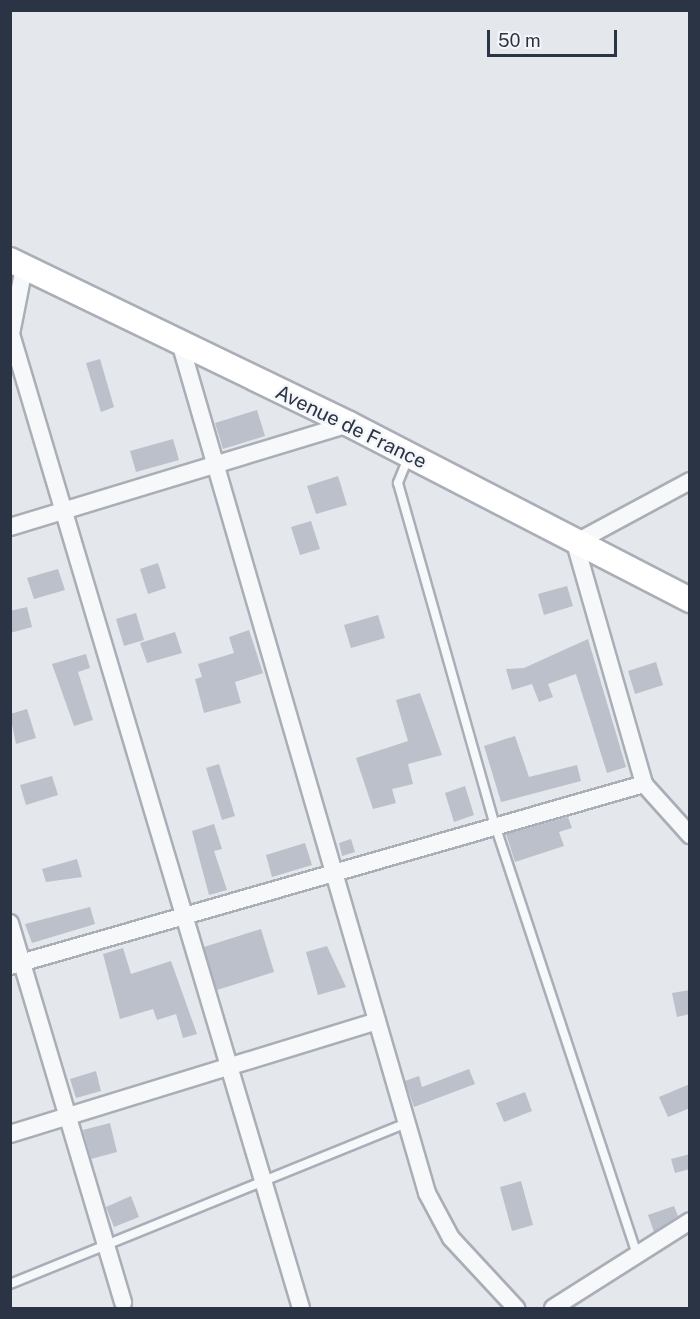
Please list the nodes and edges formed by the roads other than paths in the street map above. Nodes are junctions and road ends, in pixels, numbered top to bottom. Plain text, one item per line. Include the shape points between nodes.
1 (16, 269) edge
2 (181, 346) junction
3 (349, 424) junction
4 (409, 455) junction
5 (214, 467) junction
6 (690, 481) edge
7 (63, 511) junction
8 (10, 527) edge
9 (575, 543) junction
10 (690, 600) edge
11 (644, 784) junction
12 (495, 825) junction
13 (690, 836) edge
14 (334, 872) junction
15 (184, 915) junction
16 (10, 923) edge
17 (16, 964) edge
18 (377, 1021) junction
19 (229, 1066) junction
20 (68, 1116) junction
21 (407, 1123) junction
22 (10, 1134) edge
23 (263, 1181) junction
24 (690, 1221) edge
25 (106, 1245) junction
26 (637, 1255) junction
27 (10, 1284) edge
28 (123, 1304) dead end
29 (508, 1305) edge
30 (301, 1308) edge
31 (553, 1308) edge

1 - 2 main road, Avenue de France
1 - 7 street via 11,334
2 - 3 main road, Avenue de France
2 - 5 street
3 - 4 main road, Avenue de France
3 - 5 street
4 - 9 main road, Avenue de France
4 - 12 lane via 398,483
5 - 7 street
5 - 14 street
6 - 9 street
7 - 8 street
7 - 15 street
9 - 10 main road, Avenue de France
9 - 11 street
11 - 12 street
11 - 13 street
12 - 14 street
12 - 26 lane
14 - 15 street
14 - 18 street
15 - 17 street
15 - 19 street
16 - 17 street
17 - 20 street
18 - 19 street
18 - 21 street
19 - 20 street
19 - 23 street
20 - 22 street
20 - 25 street
21 - 23 lane
21 - 29 street via 427,1193 451,1238
23 - 25 lane
23 - 30 street
24 - 26 street
25 - 27 lane
25 - 28 street
26 - 31 street

